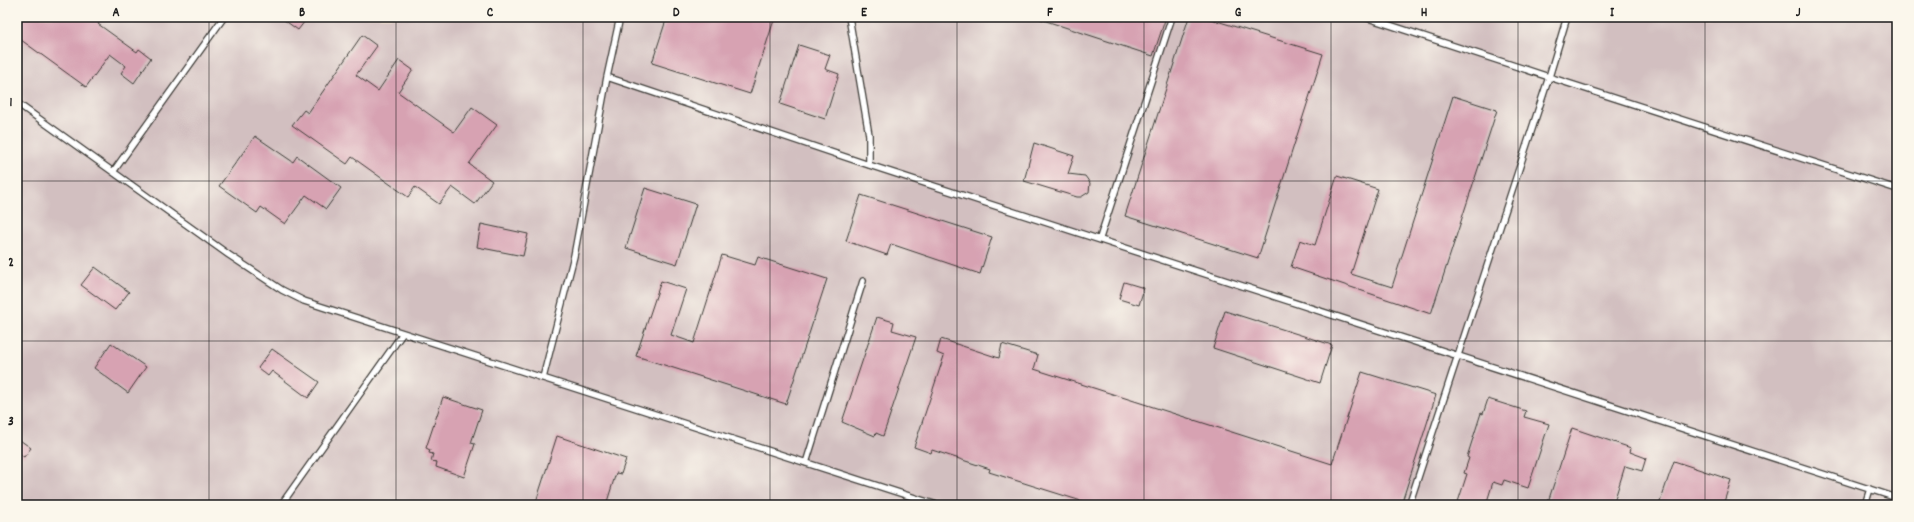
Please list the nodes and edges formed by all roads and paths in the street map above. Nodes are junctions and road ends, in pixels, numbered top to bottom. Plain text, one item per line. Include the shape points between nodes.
1 (224, 17) edge
2 (620, 17) edge
3 (849, 17) edge
4 (1172, 17) edge
5 (1365, 17) edge
6 (1567, 17) edge
7 (607, 77) junction
8 (1549, 78) junction
9 (17, 103) edge
10 (869, 165) junction
11 (113, 172) junction
12 (1897, 189) edge
13 (1100, 238) junction
14 (863, 281) dead end
15 (404, 333) junction
16 (1457, 356) junction
17 (544, 378) junction
18 (806, 462) junction
19 (1870, 489) junction
20 (1897, 498) edge
21 (281, 505) edge
22 (937, 505) edge
23 (1409, 505) edge
24 (1865, 505) edge

1 - 11 lane
2 - 7 lane
3 - 10 lane via 869,135
4 - 13 lane
5 - 8 lane
6 - 8 lane
7 - 10 lane
7 - 17 lane via 574,256
8 - 12 lane
8 - 16 lane
9 - 11 lane
10 - 13 lane
11 - 15 lane via 282,290 304,301
13 - 16 lane
14 - 18 lane
15 - 17 lane
15 - 21 lane
16 - 19 lane
16 - 23 lane
17 - 18 lane
18 - 22 lane
19 - 20 lane
19 - 24 lane

